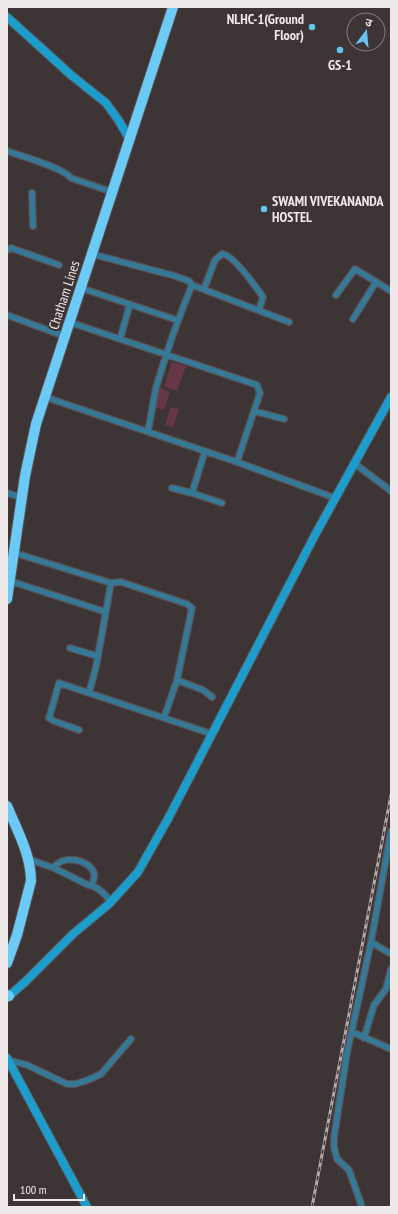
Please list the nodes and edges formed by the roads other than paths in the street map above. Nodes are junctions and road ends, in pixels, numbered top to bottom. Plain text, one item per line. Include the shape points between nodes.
1 (169, 7) edge
2 (173, 7) edge
3 (7, 17) edge
4 (129, 137) junction
5 (7, 151) edge
6 (109, 191) junction
7 (32, 193) dead end
8 (33, 226) dead end
9 (7, 250) edge
10 (92, 254) junction
11 (59, 265) dead end
12 (376, 282) junction
13 (192, 285) junction
14 (81, 288) junction
15 (204, 289) junction
16 (391, 291) edge
17 (336, 295) dead end
18 (130, 304) junction
19 (259, 310) junction
20 (7, 315) edge
21 (353, 319) dead end
22 (177, 320) junction
23 (69, 322) junction
24 (289, 322) dead end
25 (61, 335) junction
26 (120, 339) junction
27 (166, 355) junction
28 (45, 397) junction
29 (390, 399) edge
30 (254, 411) junction
31 (284, 419) dead end
32 (148, 431) junction
33 (205, 451) junction
34 (237, 462) junction
35 (354, 463) junction
36 (172, 488) dead end
37 (391, 491) edge
38 (7, 493) edge
39 (192, 493) junction
40 (17, 496) junction
41 (335, 498) junction
42 (222, 503) dead end
43 (15, 534) junction
44 (15, 553) junction
45 (9, 578) edge
46 (111, 583) junction
47 (7, 599) edge
48 (106, 612) junction
49 (70, 648) dead end
50 (98, 656) junction
51 (177, 680) junction
52 (89, 693) junction
53 (212, 697) dead end
54 (164, 718) junction
55 (79, 730) dead end
56 (212, 734) junction
57 (7, 806) edge
58 (7, 819) edge
59 (391, 831) edge
60 (389, 850) edge
61 (28, 859) junction
62 (54, 868) junction
63 (92, 886) junction
64 (111, 901) junction
65 (371, 942) junction
66 (7, 949) edge
67 (391, 954) edge
68 (7, 963) edge
69 (391, 969) edge
70 (8, 996) edge
71 (352, 1032) junction
72 (364, 1038) junction
73 (131, 1039) dead end
74 (391, 1049) edge
75 (8, 1059) edge
76 (87, 1207) edge
77 (362, 1207) edge

1 - 4 highway, Chatham Lines
2 - 4 highway, Chatham Lines
3 - 4 street via 106,104
4 - 6 highway, Chatham Lines
4 - 10 highway, Chatham Lines
5 - 6 street
6 - 25 highway, Chatham Lines
7 - 8 street
9 - 11 street via 11,248
10 - 13 street via 175,276 189,281
10 - 14 highway, Chatham Lines
12 - 16 street
12 - 17 street via 355,269
12 - 21 street
13 - 15 street
13 - 22 street
14 - 18 street
14 - 23 highway, Chatham Lines
15 - 19 street
15 - 19 street via 215,260 222,254 228,254 263,297
18 - 22 street
18 - 26 street
19 - 24 street
20 - 25 street
22 - 27 street
23 - 26 street
23 - 28 highway, Chatham Lines
25 - 40 highway, Chatham Lines via 35,412 25,449
26 - 27 street
27 - 30 street via 257,385 260,393
27 - 32 street
28 - 32 street
28 - 43 highway, Chatham Lines via 32,440
29 - 35 street
30 - 31 street
30 - 34 street
32 - 33 street
33 - 34 street
33 - 39 street
34 - 41 street
35 - 37 street
35 - 41 street
36 - 39 street
38 - 40 street
39 - 42 street
40 - 43 highway, Chatham Lines
41 - 56 street
43 - 44 highway, Chatham Lines
43 - 45 highway, Chatham Lines
44 - 45 highway, Chatham Lines
44 - 46 street
45 - 47 highway, Chatham Lines
45 - 48 street
46 - 48 street
46 - 51 street via 122,582 187,604 192,608
48 - 50 street
49 - 50 street
50 - 52 street
51 - 53 street via 203,690
51 - 54 street
52 - 54 street
52 - 55 street via 59,683 50,712 50,719
54 - 56 street
56 - 64 street via 138,872
57 - 61 highway
58 - 66 highway via 21,853 27,878 24,898
59 - 60 street
60 - 65 street
61 - 62 street
61 - 68 highway via 31,888
62 - 63 street
62 - 63 street via 57,863 68,859 80,862 92,869
63 - 64 street
64 - 70 street
65 - 67 street
65 - 71 street
69 - 72 street via 386,989 374,1005
71 - 72 street
71 - 77 street via 334,1147 337,1159 349,1170
72 - 74 street
73 - 75 street via 101,1074 75,1084 67,1084
75 - 76 street

